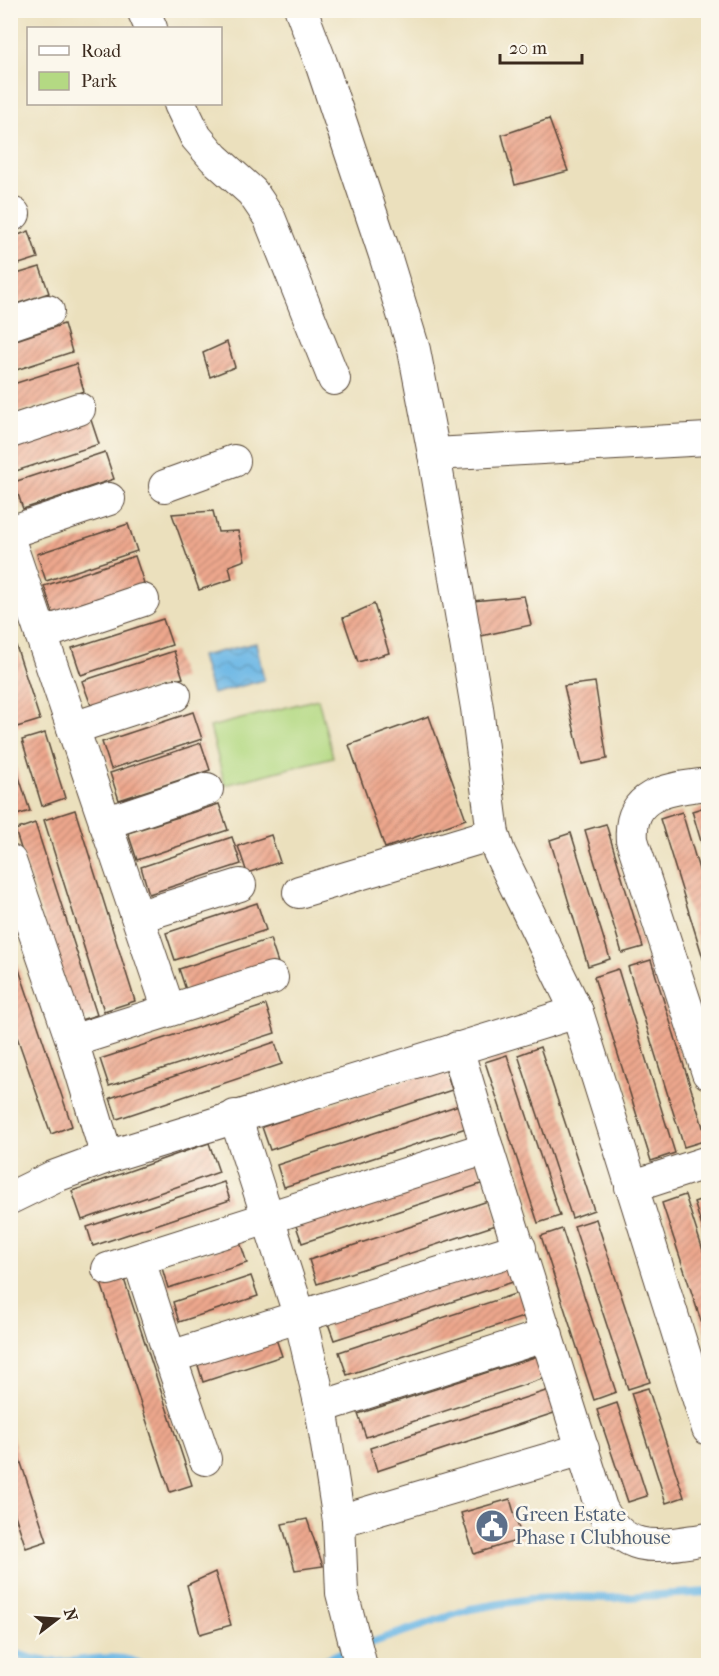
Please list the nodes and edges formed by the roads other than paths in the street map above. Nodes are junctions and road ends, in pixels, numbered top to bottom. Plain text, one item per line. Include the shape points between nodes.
1 (143, 10) edge
2 (301, 10) edge
3 (151, 27) edge
4 (180, 105) edge
5 (48, 311) dead end
6 (10, 324) edge
7 (334, 379) dead end
8 (79, 409) dead end
9 (10, 432) edge
10 (708, 439) edge
11 (434, 454) junction
12 (234, 461) dead end
13 (165, 486) dead end
14 (109, 499) dead end
15 (10, 532) edge
16 (10, 543) edge
17 (143, 600) dead end
18 (41, 634) junction
19 (175, 695) dead end
20 (73, 728) junction
21 (708, 784) edge
22 (207, 789) dead end
23 (105, 823) junction
24 (493, 834) junction
25 (10, 861) edge
26 (240, 885) dead end
27 (299, 892) dead end
28 (137, 917) junction
29 (272, 978) dead end
30 (169, 1010) junction
31 (577, 1012) junction
32 (72, 1041) junction
33 (457, 1048) junction
34 (706, 1059) edge
35 (235, 1116) junction
36 (487, 1148) junction
37 (107, 1157) junction
38 (708, 1162) edge
39 (631, 1187) junction
40 (10, 1198) edge
41 (269, 1219) junction
42 (520, 1248) junction
43 (139, 1260) junction
44 (108, 1269) dead end
45 (300, 1317) junction
46 (547, 1335) junction
47 (170, 1357) junction
48 (321, 1407) junction
49 (708, 1429) edge
50 (583, 1449) junction
51 (205, 1459) dead end
52 (339, 1521) junction
53 (708, 1539) edge
54 (360, 1661) edge

1 - 3 street
2 - 11 street via 414,350
4 - 7 street via 196,137 252,192 269,218
5 - 6 street
8 - 9 street
10 - 11 street
11 - 24 street via 477,708
12 - 13 street
14 - 15 street
16 - 18 street
17 - 18 street
18 - 20 street
19 - 20 street
20 - 23 street
21 - 34 street via 662,791 638,809 631,824 632,840
22 - 23 street
23 - 28 street
24 - 27 street
24 - 31 street
25 - 32 street
26 - 28 street
28 - 30 street
29 - 30 street
30 - 32 street
31 - 33 street
31 - 39 street
32 - 37 street
33 - 35 street
33 - 36 street
35 - 37 street
35 - 41 street
36 - 41 street
36 - 42 street
37 - 40 street
38 - 39 street
39 - 49 street
41 - 43 street
41 - 45 street
42 - 45 street
42 - 46 street
43 - 44 street
43 - 47 street
45 - 47 street
45 - 48 street
46 - 48 street
46 - 50 street
47 - 51 street
48 - 52 street
50 - 52 street
50 - 53 street via 601,1508 609,1525 623,1537 640,1544 658,1545
52 - 54 street via 342,1593

